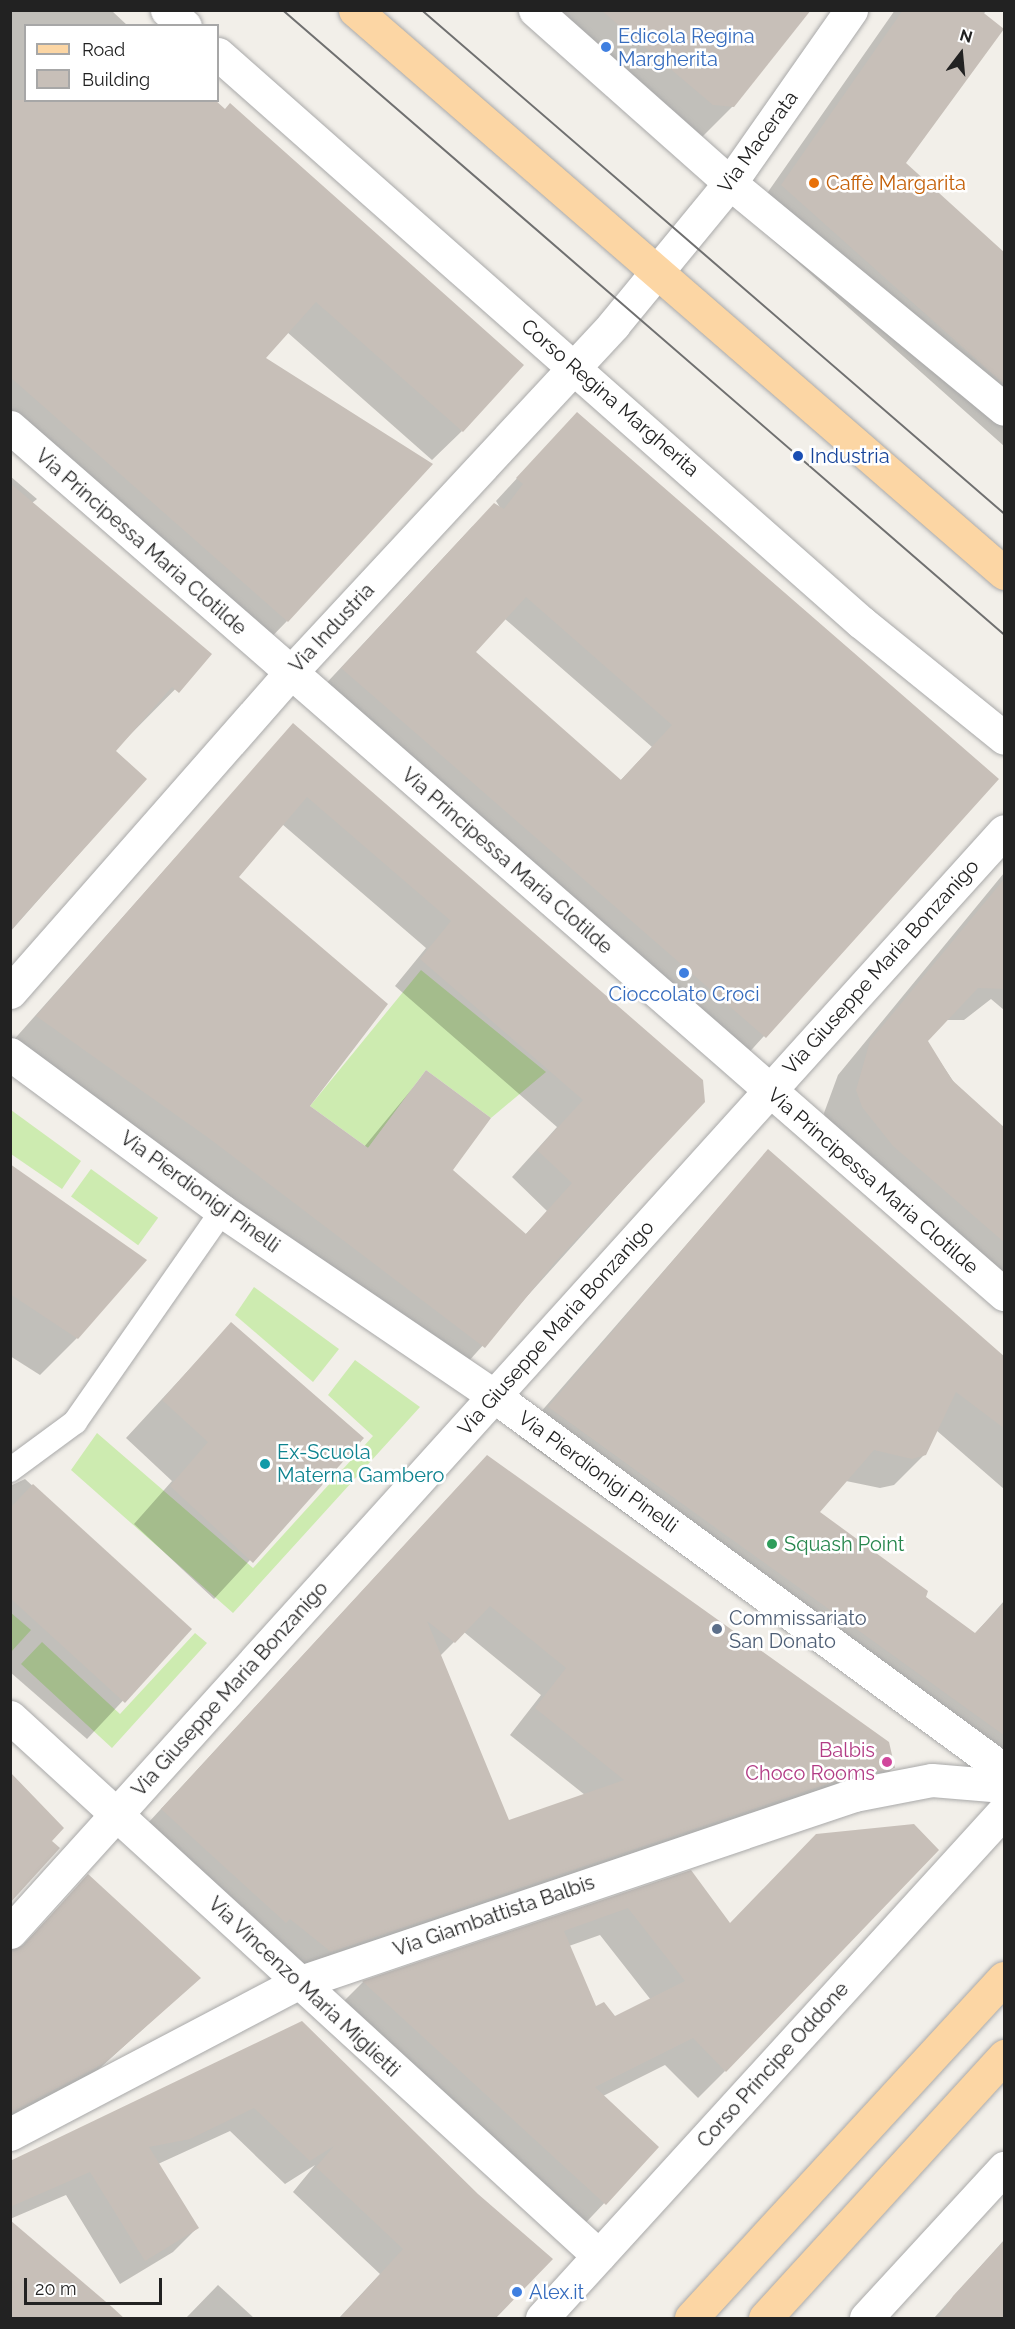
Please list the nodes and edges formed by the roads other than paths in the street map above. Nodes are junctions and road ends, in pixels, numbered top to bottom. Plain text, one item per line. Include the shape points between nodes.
1 (167, 10) edge
2 (355, 10) edge
3 (535, 10) edge
4 (851, 10) edge
5 (183, 24) edge
6 (219, 55) edge
7 (730, 183) junction
8 (660, 270) junction
9 (574, 366) junction
10 (1005, 409) edge
11 (10, 427) edge
12 (1005, 573) edge
13 (292, 671) junction
14 (1005, 738) edge
15 (1005, 831) edge
16 (10, 992) edge
17 (10, 1054) edge
18 (770, 1091) junction
19 (222, 1210) junction
20 (1005, 1294) edge
21 (494, 1396) junction
22 (10, 1470) edge
23 (10, 1718) edge
24 (1005, 1770) edge
25 (1005, 1786) edge
26 (1005, 1811) edge
27 (116, 1815) junction
28 (10, 1932) edge
29 (1005, 1978) edge
30 (298, 1983) junction
31 (1005, 2056) edge
32 (10, 2134) edge
33 (1005, 2168) edge
34 (599, 2256) junction
35 (542, 2319) edge
36 (691, 2319) edge
37 (765, 2319) edge
38 (866, 2319) edge

1 - 5 street
2 - 8 main road
3 - 7 street
4 - 7 street, Via Macerata
6 - 9 street, Corso Regina Margherita
7 - 8 street, Via Macerata
7 - 10 street
8 - 9 street, Via Industria
8 - 12 main road
9 - 13 street, Via Industria
9 - 14 street, Corso Regina Margherita via 861,622
11 - 13 street, Via Principessa Maria Clotilde
13 - 16 street, Via Industria
13 - 18 street, Via Principessa Maria Clotilde
15 - 18 street, Via Giuseppe Maria Bonzanigo
17 - 19 street, Via Pierdionigi Pinelli
18 - 20 street, Via Principessa Maria Clotilde
18 - 21 street, Via Giuseppe Maria Bonzanigo
19 - 21 street, Via Pierdionigi Pinelli
19 - 22 lane via 75,1422
21 - 24 street, Via Pierdionigi Pinelli
21 - 27 street, Via Giuseppe Maria Bonzanigo
23 - 27 street, Via Vincenzo Maria Miglietti
25 - 30 street, Via Giambattista Balbis via 932,1780 854,1795
26 - 34 street, Corso Principe Oddone
27 - 28 street, Via Giuseppe Maria Bonzanigo
27 - 30 street, Via Vincenzo Maria Miglietti
29 - 36 main road
30 - 32 street, Via Giambattista Balbis
30 - 34 street, Via Vincenzo Maria Miglietti
31 - 37 main road
33 - 38 street
34 - 35 street, Corso Principe Oddone

